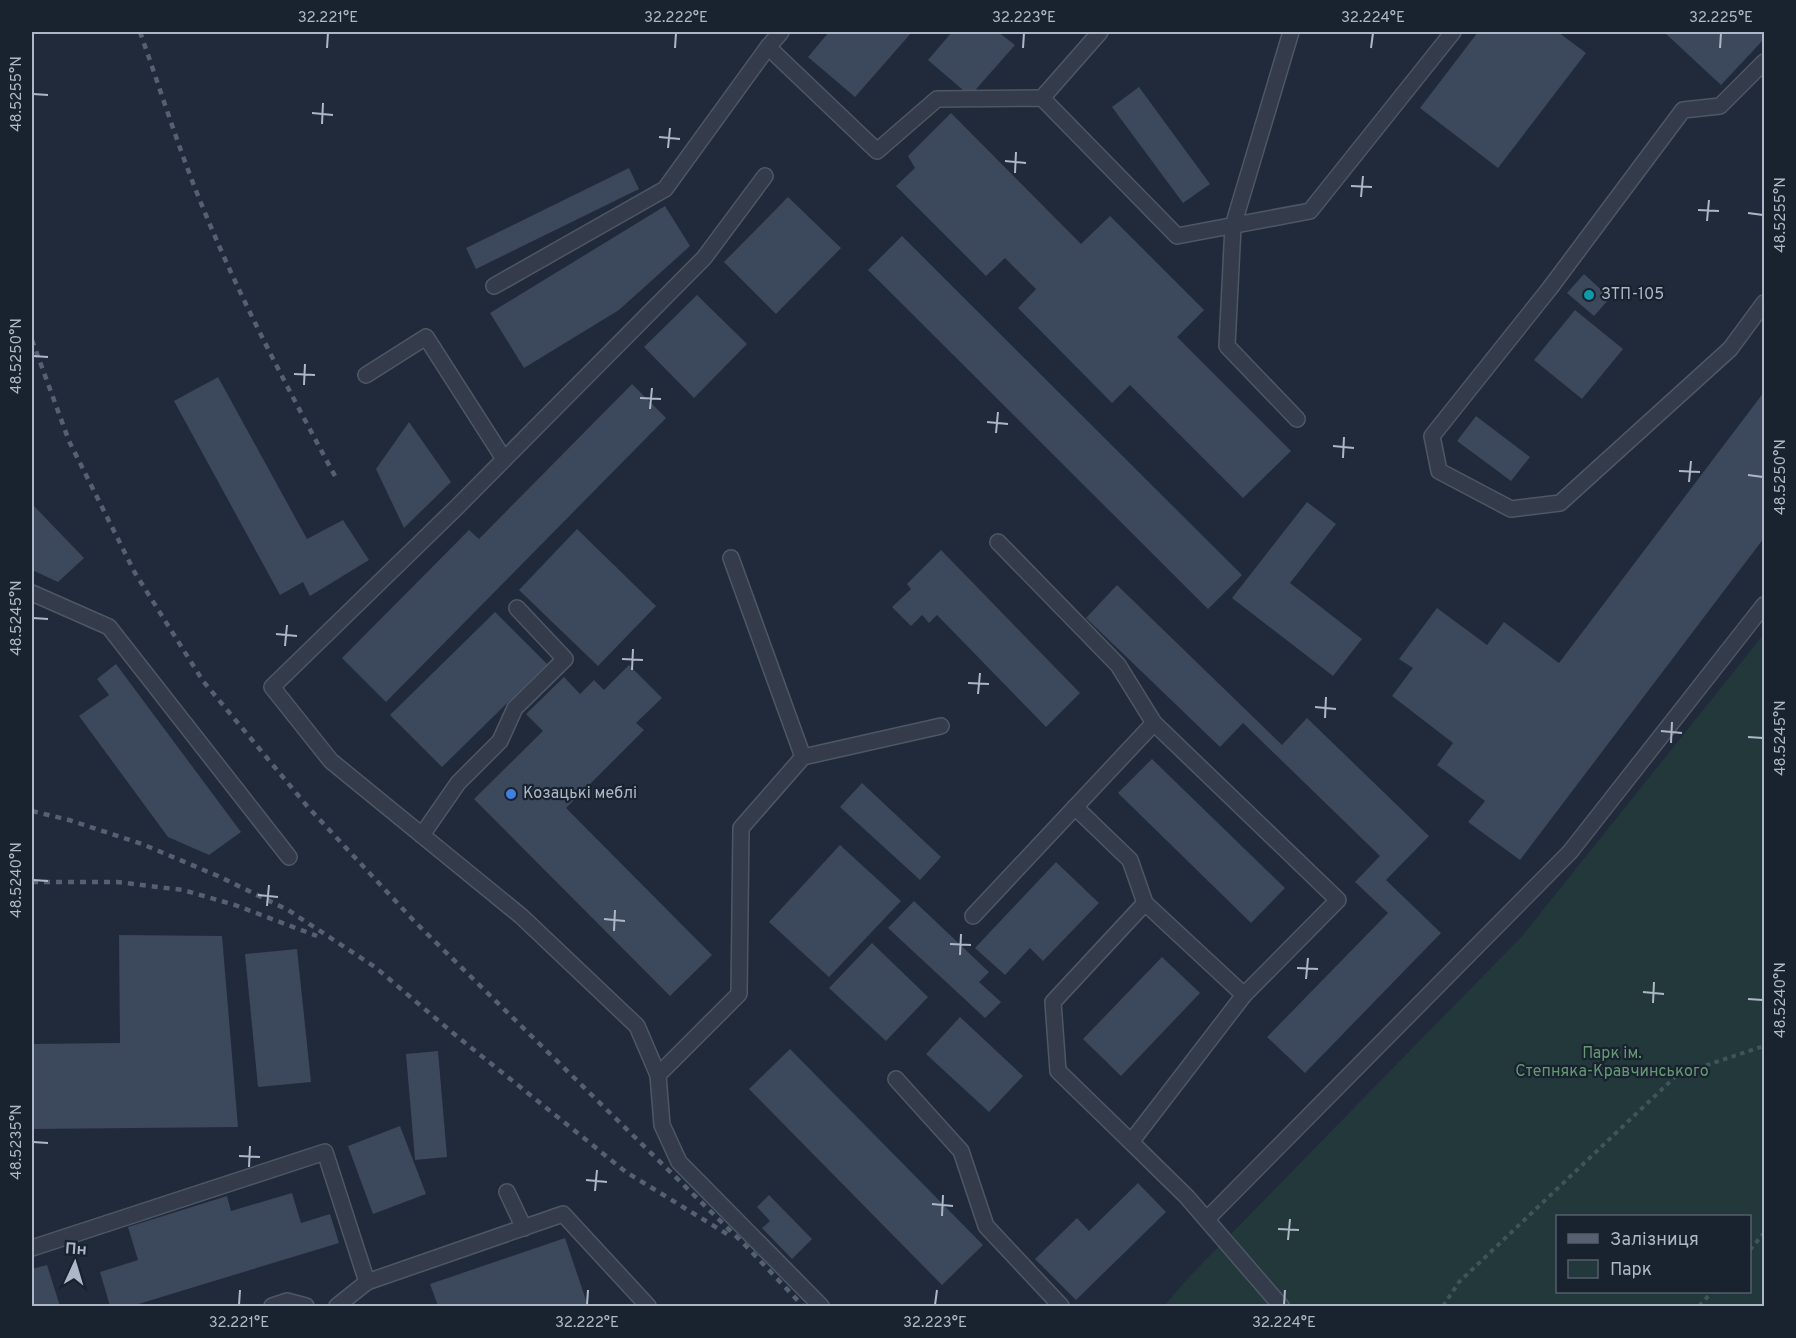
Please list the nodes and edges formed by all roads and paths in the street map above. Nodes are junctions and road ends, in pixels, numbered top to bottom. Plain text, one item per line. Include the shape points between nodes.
1 (781, 32) edge
2 (1100, 32) edge
3 (1291, 32) edge
4 (1453, 32) edge
5 (768, 47) junction
6 (1764, 62) edge
7 (1041, 98) junction
8 (765, 176) dead end
9 (1233, 226) junction
10 (494, 286) dead end
11 (1764, 303) edge
12 (366, 375) dead end
13 (1297, 419) dead end
14 (504, 459) junction
15 (998, 542) dead end
16 (731, 558) dead end
17 (32, 593) edge
18 (1764, 605) edge
19 (517, 608) dead end
20 (1154, 723) junction
21 (941, 726) dead end
22 (803, 757) junction
23 (1075, 807) junction
24 (422, 836) junction
25 (289, 856) dead end
26 (1145, 903) junction
27 (973, 916) dead end
28 (1244, 995) junction
29 (1764, 1046) edge
30 (658, 1075) junction
31 (896, 1079) dead end
32 (1131, 1142) junction
33 (507, 1192) dead end
34 (1207, 1219) junction
35 (524, 1228) junction
36 (1764, 1233) edge
37 (32, 1248) edge
38 (1751, 1248) edge
39 (367, 1282) junction
40 (1711, 1293) edge
41 (272, 1306) edge
42 (306, 1306) edge
43 (337, 1306) edge
44 (648, 1306) edge
45 (821, 1306) edge
46 (1061, 1306) edge
47 (1281, 1306) edge
48 (1443, 1306) edge
49 (1698, 1306) edge

1 - 5 lane
2 - 7 lane
3 - 9 lane
4 - 9 lane via 1310,211
5 - 7 lane via 877,151 937,99
5 - 10 lane via 665,189
6 - 11 lane via 1720,106 1683,110 1550,288 1432,436 1439,471 1511,509 1560,503 1731,349
7 - 9 lane via 1177,236
8 - 14 lane via 705,258
9 - 13 lane via 1227,346
12 - 14 lane via 426,338
14 - 24 lane via 272,687 331,761
15 - 20 lane via 1118,664
16 - 22 lane
17 - 25 lane via 109,627
18 - 34 lane via 1570,852
19 - 24 lane via 565,659 515,708 500,741 458,783
20 - 23 lane
20 - 28 lane via 1338,900
21 - 22 lane
22 - 30 lane via 741,828 739,994
23 - 26 lane via 1130,860
23 - 27 lane
24 - 30 lane via 521,916 637,1026
26 - 28 lane
26 - 32 lane via 1053,1002 1058,1071
28 - 32 lane
29 - 48 path via 1677,1075 1459,1282
30 - 45 lane via 662,1125 679,1162
31 - 46 lane via 961,1151 986,1226
32 - 34 lane
33 - 35 lane
34 - 47 lane
35 - 39 lane
35 - 44 lane via 564,1214
36 - 38 path
37 - 39 lane via 325,1152
39 - 43 lane
40 - 49 path
41 - 42 lane via 287,1301

